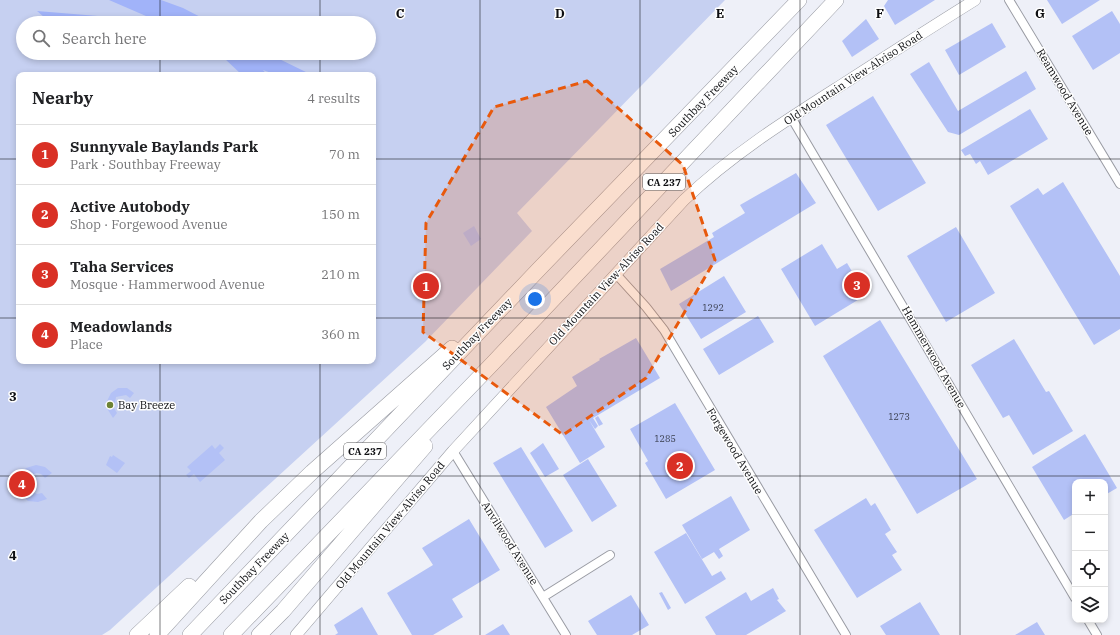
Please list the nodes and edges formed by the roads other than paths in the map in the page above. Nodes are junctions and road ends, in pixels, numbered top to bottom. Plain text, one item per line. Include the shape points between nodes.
1 (799, 0) edge
2 (836, 0) edge
3 (975, 0) edge
4 (1009, 0) edge
5 (791, 117) junction
6 (1120, 184) edge
7 (540, 268) junction
8 (616, 274) junction
9 (493, 363) junction
10 (453, 451) junction
11 (261, 522) junction
12 (610, 555) dead end
13 (1072, 593) edge
14 (543, 597) junction
15 (283, 611) junction
16 (1090, 623) edge
17 (137, 635) edge
18 (156, 635) edge
19 (190, 635) edge
20 (231, 635) edge
21 (259, 635) edge
22 (268, 635) edge
23 (296, 635) edge
24 (566, 635) edge
25 (846, 635) edge
26 (1097, 635) edge

1 - 7 highway, Southbay Freeway / CA 237
2 - 9 highway, CA 237
3 - 5 street, Old Mountain View-Alviso Road
4 - 6 street, Reamwood Avenue
5 - 8 street, Old Mountain View-Alviso Road via 711,174
5 - 13 street, Hammerwood Avenue
7 - 11 highway via 341,445
7 - 19 highway, Southbay Freeway / CA 237
8 - 10 street, Old Mountain View-Alviso Road
8 - 25 street, Forgewood Avenue via 664,330
9 - 15 highway via 412,462
9 - 20 highway, CA 237
10 - 14 street, Anvilwood Avenue
10 - 23 street, Old Mountain View-Alviso Road
11 - 17 highway
11 - 18 highway
12 - 14 street
14 - 24 street, Anvilwood Avenue
15 - 21 highway
15 - 22 highway
16 - 26 street

